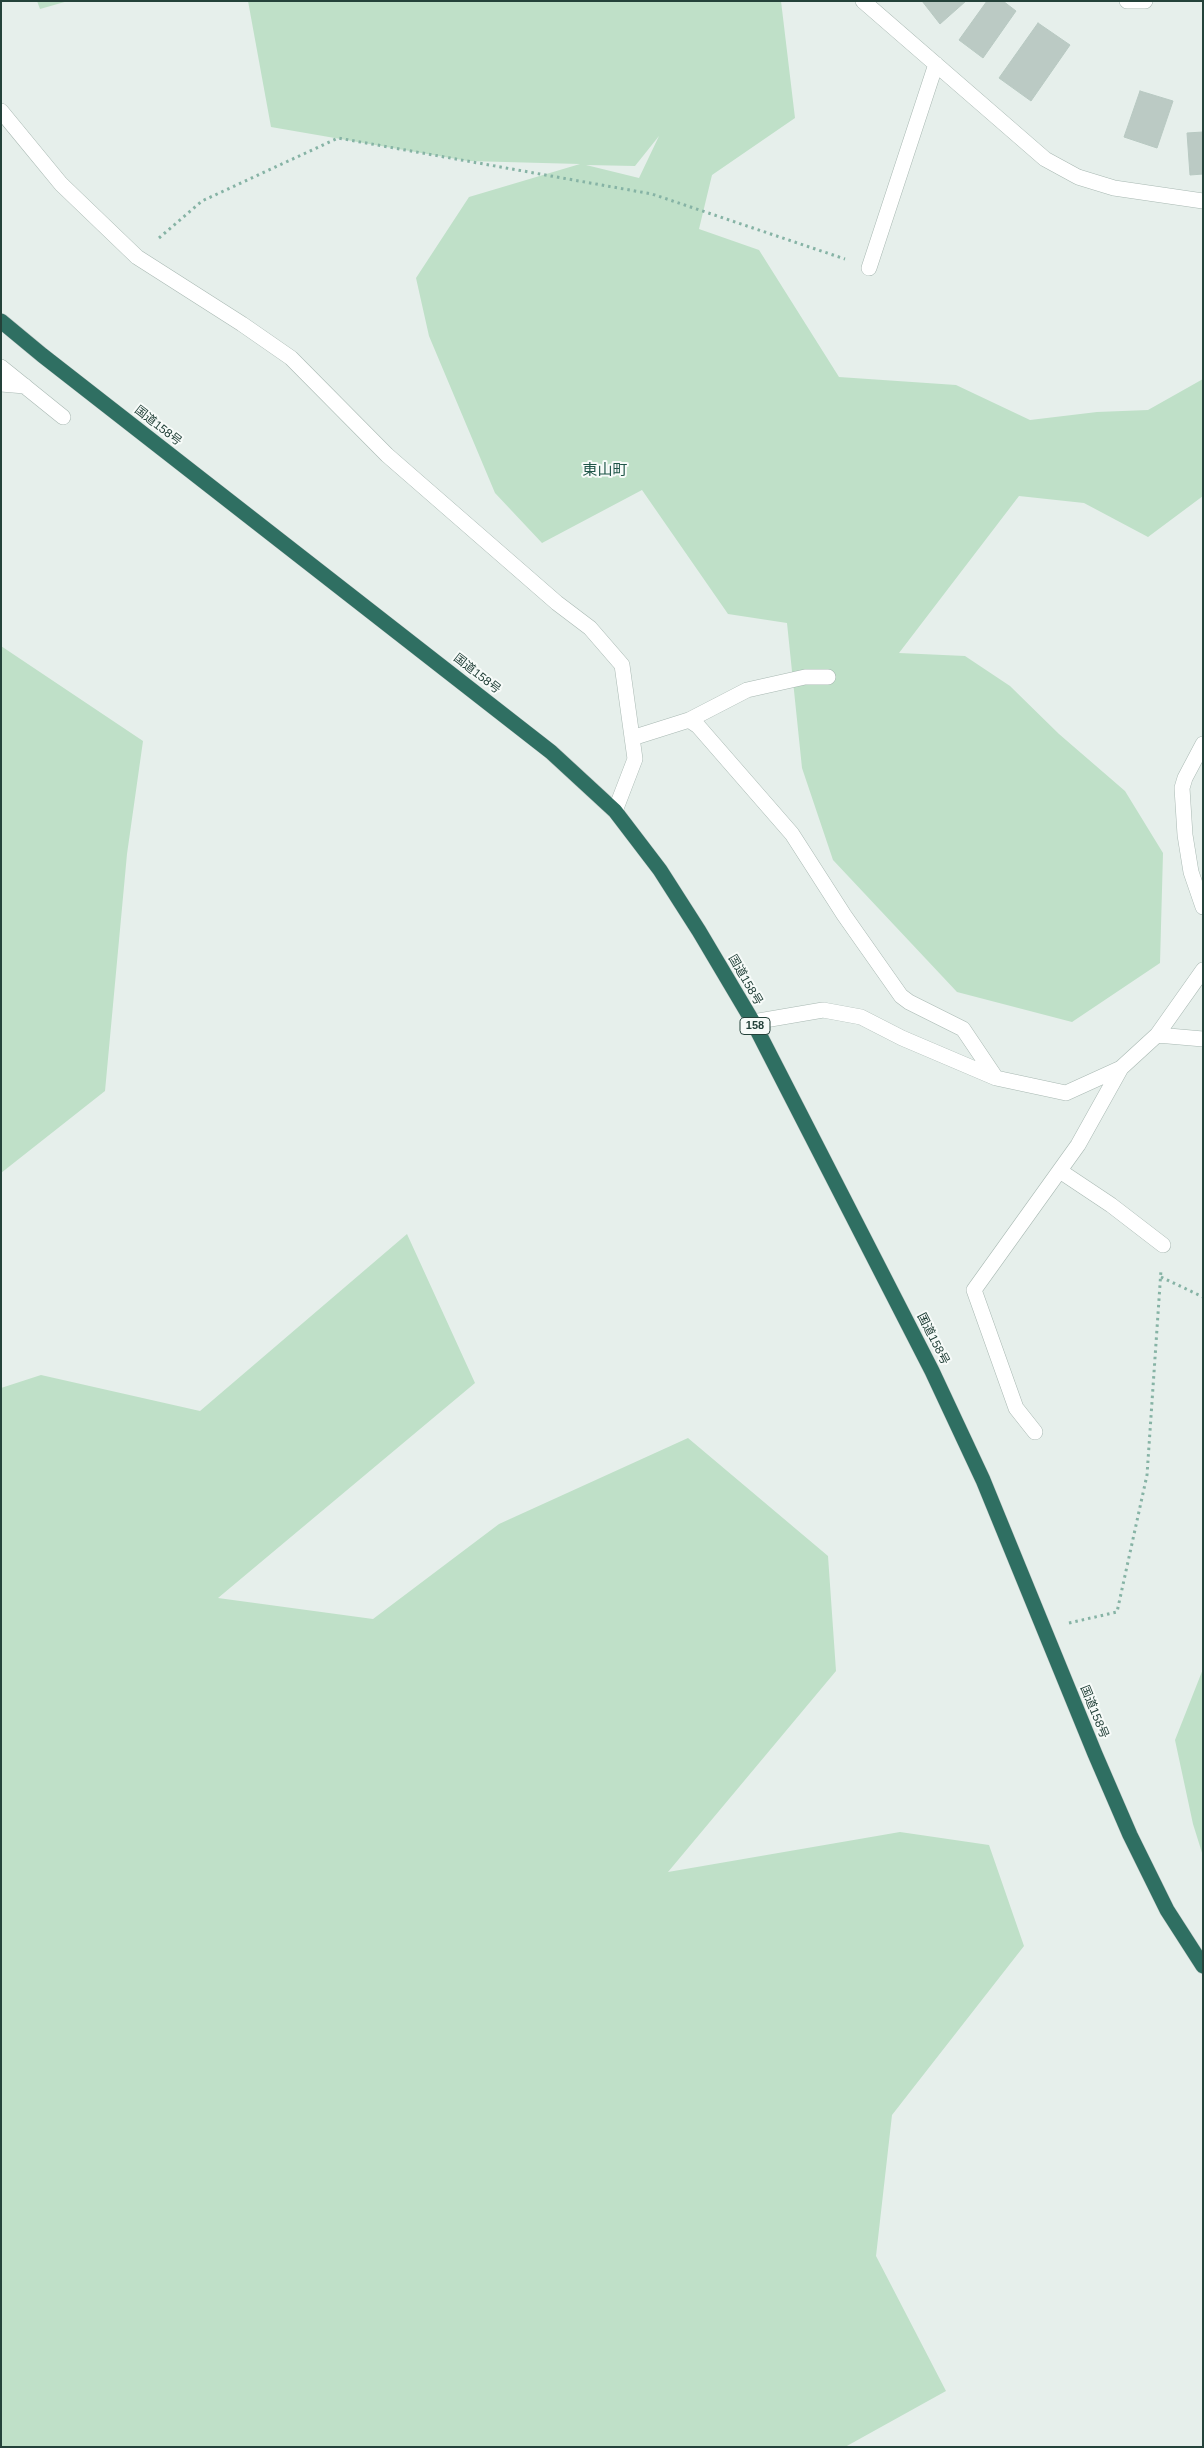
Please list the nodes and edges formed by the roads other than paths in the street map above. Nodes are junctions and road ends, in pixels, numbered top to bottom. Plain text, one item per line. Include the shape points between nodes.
1 (863, 1) edge
2 (1127, 1) edge
3 (1145, 1) edge
4 (936, 64) junction
5 (1, 111) edge
6 (1203, 201) edge
7 (869, 268) road end
8 (1, 321) edge
9 (1, 367) edge
10 (1, 384) edge
11 (25, 386) junction
12 (63, 417) dead end
13 (828, 677) dead end
14 (690, 720) junction
15 (632, 738) junction
16 (1203, 744) edge
17 (615, 811) junction
18 (1203, 907) edge
19 (1203, 970) edge
20 (753, 1022) junction
21 (1157, 1035) junction
22 (1203, 1039) edge
23 (1121, 1068) junction
24 (996, 1078) junction
25 (1060, 1172) junction
26 (1163, 1245) road end
27 (1035, 1432) dead end
28 (1203, 1966) edge

1 - 4 street
2 - 3 street
4 - 6 street via 1045,159 1078,177 1146,195
4 - 7 street
5 - 15 street via 61,184 137,257 291,358 387,455 590,628 622,665
8 - 17 highway, 国道158号 / 158 via 551,752
9 - 11 street
10 - 11 street
11 - 12 street
13 - 14 street via 805,677 747,690
14 - 15 street
14 - 24 street via 792,834 901,996 963,1029
15 - 17 street via 634,759
16 - 18 street via 1182,788 1191,872
17 - 20 highway, 国道158号 / 158 via 660,870
19 - 21 street
20 - 24 street via 823,1010 861,1017
20 - 28 highway, 国道158号 / 158 via 932,1371 984,1480 1130,1835 1167,1910
21 - 22 street
21 - 23 street
23 - 24 street via 1066,1093
23 - 25 street
25 - 26 street via 1111,1205
25 - 27 street via 974,1290 1016,1408

